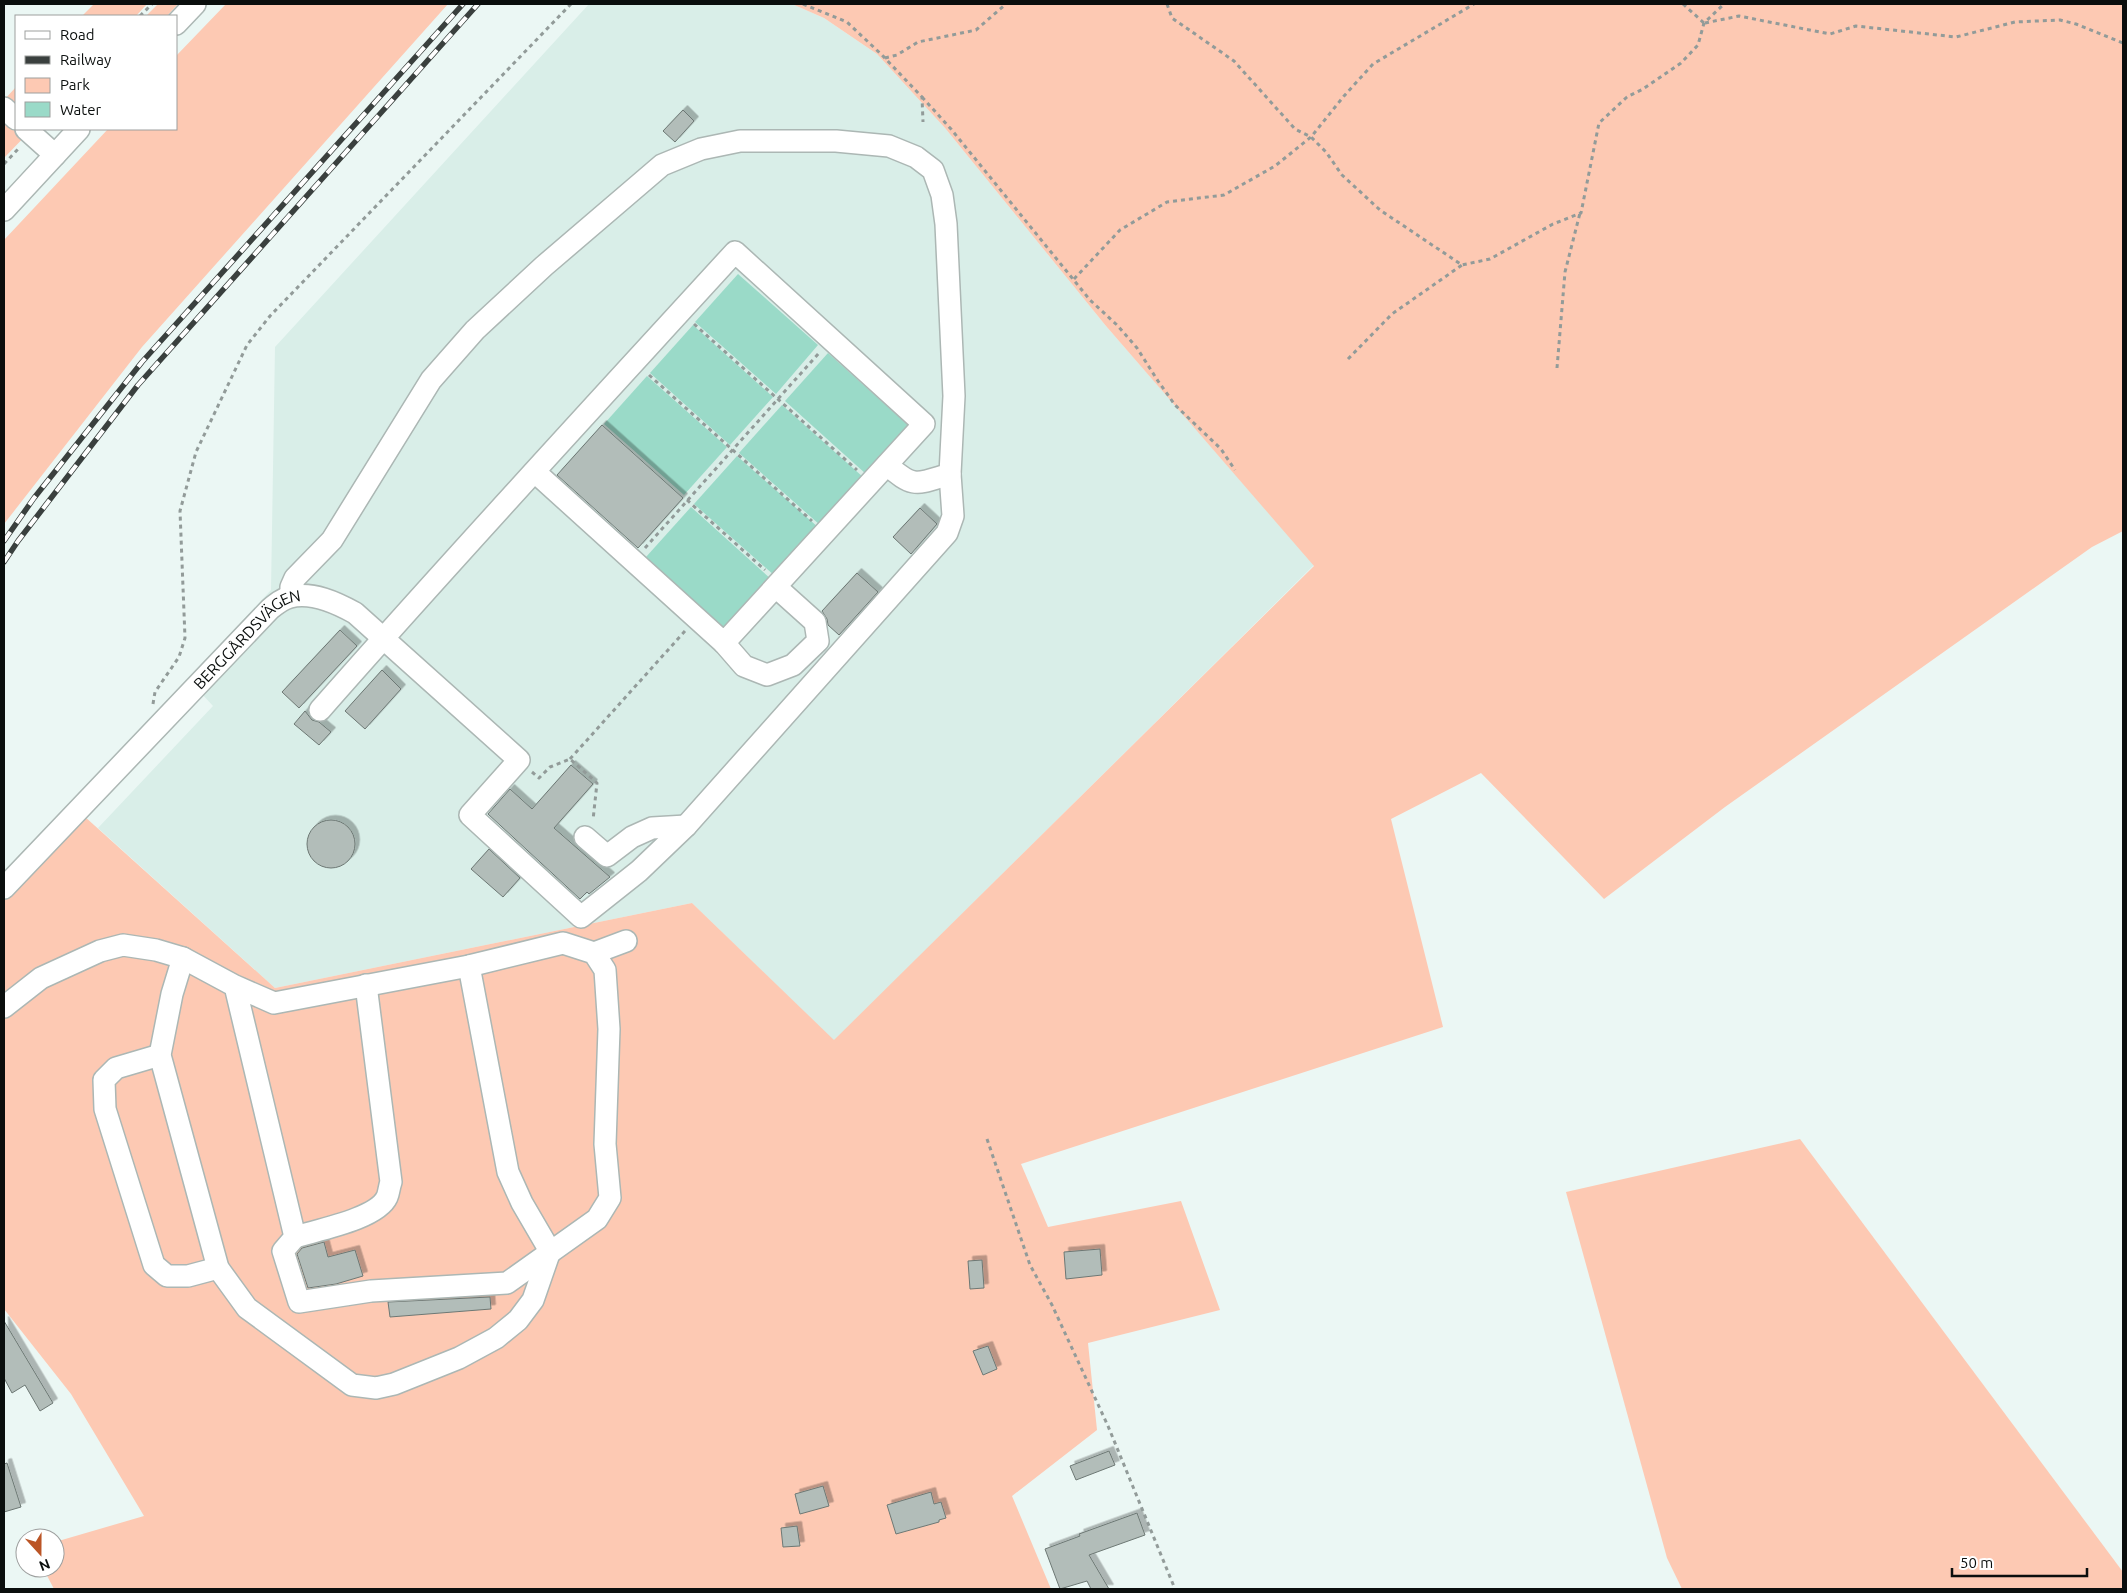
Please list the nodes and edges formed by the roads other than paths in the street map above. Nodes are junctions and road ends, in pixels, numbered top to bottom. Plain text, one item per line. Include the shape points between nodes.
1 (195, 4) edge
2 (178, 22) edge
3 (4, 108) edge
4 (15, 118) edge
5 (27, 130) edge
6 (78, 130) edge
7 (55, 155) junction
8 (4, 210) edge
9 (887, 465) junction
10 (535, 472) junction
11 (950, 474) junction
12 (771, 579) junction
13 (290, 596) junction
14 (383, 638) junction
15 (724, 643) junction
16 (320, 710) dead end
17 (686, 826) junction
18 (585, 837) road end
19 (4, 888) edge
20 (626, 941) dead end
21 (594, 953) junction
22 (183, 958) junction
23 (469, 966) junction
24 (366, 985) junction
25 (235, 986) junction
26 (4, 1007) edge
27 (160, 1056) junction
28 (295, 1237) junction
29 (550, 1251) junction
30 (218, 1268) junction

1 - 2 street
3 - 4 street
5 - 7 street
6 - 7 street
7 - 8 street
9 - 10 street via 924,424 735,252
9 - 11 street via 905,480 919,483
9 - 12 street
10 - 14 street
10 - 15 street
11 - 13 street via 954,396 946,224 942,195 933,170 916,157 889,146 836,141 740,141 701,149 662,165 475,330 431,380 332,540 295,578
11 - 17 street via 953,516 947,533
12 - 15 street
12 - 15 street via 815,622 818,641 793,665 767,674 744,666
13 - 14 street, BERGGÅRDSVÄGEN via 334,602 355,613
13 - 19 street, BERGGÅRDSVÄGEN via 270,609
14 - 16 street
14 - 17 street, BERGGÅRDSVÄGEN via 519,760 470,815 581,917 639,871
17 - 18 street via 652,828 632,837 607,856
20 - 21 street
21 - 23 street via 563,943
21 - 29 street via 605,970 609,1029 605,1144 610,1198 598,1219
22 - 25 street
22 - 26 street via 123,945 100,951 41,978
22 - 27 street
23 - 24 street
23 - 29 street via 508,1172
24 - 25 street via 274,1002
24 - 28 street via 391,1182 387,1199 373,1212
25 - 28 street
27 - 30 street
27 - 30 street via 116,1068 104,1080 106,1108 154,1265 167,1276 188,1276
28 - 29 street via 283,1251 299,1302 371,1291 507,1283
29 - 30 street via 533,1300 518,1320 496,1338 459,1358 376,1388 352,1384 247,1308

